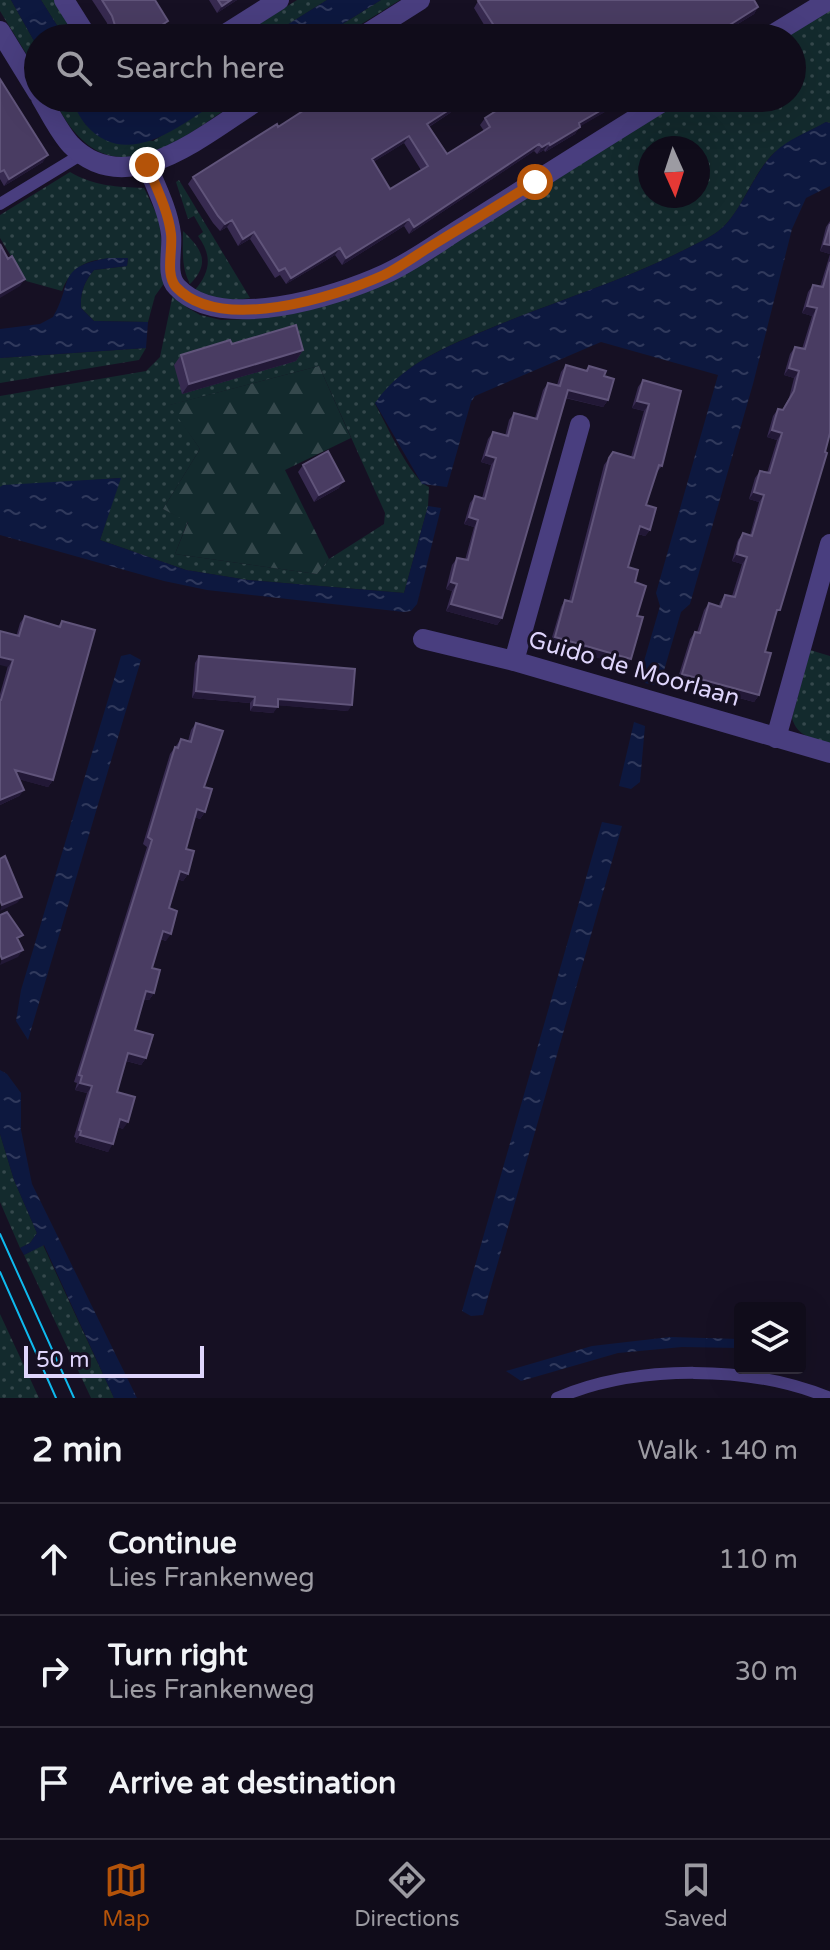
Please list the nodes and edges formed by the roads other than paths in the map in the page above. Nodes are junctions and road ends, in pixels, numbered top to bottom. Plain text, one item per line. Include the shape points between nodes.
1 (64, 0) edge
2 (279, 0) edge
3 (420, 0) edge
4 (829, 0) edge
5 (803, 7) edge
6 (79, 24) edge
7 (241, 24) edge
8 (382, 24) edge
9 (783, 24) edge
10 (2, 38) edge
11 (24, 72) edge
12 (50, 112) edge
13 (240, 112) edge
14 (646, 112) edge
15 (82, 154) junction
16 (147, 165) junction
17 (0, 204) edge
18 (580, 425) dead end
19 (830, 544) edge
20 (423, 639) dead end
21 (514, 661) junction
22 (776, 738) junction
23 (830, 753) edge
24 (557, 1398) edge
25 (830, 1398) edge

1 - 6 street
2 - 7 street
3 - 8 street
4 - 5 street
5 - 9 street
10 - 11 street
12 - 15 street
13 - 16 street
14 - 16 street via 386,274 313,301 280,306 206,305 174,284 171,231
15 - 16 street via 122,169
15 - 17 lane
18 - 21 street
19 - 22 street
20 - 21 street, Guido de Moorlaan
21 - 22 street, Guido de Moorlaan
22 - 23 street, Guido de Moorlaan
24 - 25 lane via 626,1378 686,1374 751,1376

